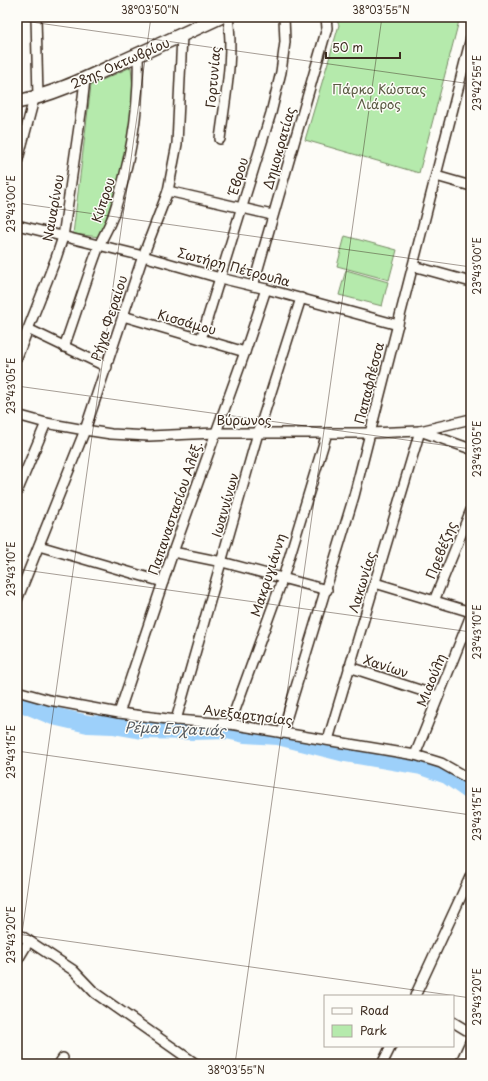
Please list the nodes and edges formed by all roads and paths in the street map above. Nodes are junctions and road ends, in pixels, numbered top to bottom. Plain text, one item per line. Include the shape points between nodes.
1 (36, 17) edge
2 (220, 17) edge
3 (228, 17) edge
4 (284, 17) edge
5 (326, 17) edge
6 (182, 35) junction
7 (471, 38) edge
8 (138, 55) junction
9 (85, 79) junction
10 (36, 98) junction
11 (17, 102) edge
12 (220, 139) dead end
13 (17, 163) edge
14 (436, 176) junction
15 (471, 186) edge
16 (168, 192) junction
17 (242, 208) junction
18 (272, 215) junction
19 (17, 225) edge
20 (63, 237) junction
21 (99, 245) junction
22 (143, 256) junction
23 (413, 266) junction
24 (220, 278) junction
25 (471, 282) edge
26 (252, 286) junction
27 (266, 289) junction
28 (301, 298) junction
29 (123, 316) junction
30 (398, 325) junction
31 (28, 329) junction
32 (201, 339) junction
33 (64, 347) junction
34 (245, 352) junction
35 (17, 357) edge
36 (107, 367) junction
37 (17, 415) edge
38 (471, 419) edge
39 (46, 423) junction
40 (85, 430) junction
41 (420, 431) junction
42 (215, 433) junction
43 (258, 433) junction
44 (327, 433) junction
45 (370, 433) junction
46 (471, 448) edge
47 (17, 492) edge
48 (471, 510) edge
49 (39, 546) junction
50 (173, 552) junction
51 (222, 562) junction
52 (283, 578) junction
53 (163, 582) junction
54 (375, 584) junction
55 (327, 590) junction
56 (17, 600) edge
57 (434, 601) junction
58 (471, 612) edge
59 (471, 615) edge
60 (349, 667) junction
61 (17, 691) edge
62 (438, 696) junction
63 (119, 713) junction
64 (176, 720) junction
65 (230, 724) junction
66 (282, 732) junction
67 (328, 740) junction
68 (415, 755) junction
69 (471, 780) edge
70 (471, 875) edge
71 (17, 933) edge
72 (29, 941) junction
73 (17, 961) edge
74 (415, 995) edge
75 (454, 1023) edge
76 (471, 1033) edge
77 (471, 1040) edge
78 (390, 1047) edge
79 (196, 1064) edge
80 (382, 1064) edge
81 (460, 1064) edge

1 - 10 street
2 - 6 street, 28ης Οκτωβρίου
3 - 12 street, Γορτυνίας via 228,68
4 - 17 street, Έβρου via 285,42 281,72
5 - 18 street, Δημοκρατίας via 328,28
6 - 8 street, 28ης Οκτωβρίου
6 - 16 street, Ρήγα Φεραίου via 177,144
7 - 14 street, Παπαφλέσσα
8 - 9 street, 28ης Οκτωβρίου
8 - 21 street, Κύπρου via 137,110 131,154 112,217
9 - 10 street, 28ης Οκτωβρίου
9 - 20 street, Ναυαρίνου
10 - 11 street, 28ης Οκτωβρίου
10 - 13 street
14 - 15 street
14 - 23 street, Παπαφλέσσα
16 - 17 street
16 - 22 street, Ρήγα Φεραίου
17 - 18 street
17 - 24 street, Έβρου
18 - 26 street, Δημοκρατίας
19 - 20 street, Σωτήρη Πέτρουλα
20 - 21 street, Σωτήρη Πέτρουλα
20 - 31 street, Ναυαρίνου
21 - 22 street, Σωτήρη Πέτρουλα
21 - 33 street, Κύπρου
22 - 24 street, Σωτήρη Πέτρουλα
22 - 29 street, Ρήγα Φεραίου
23 - 25 street
23 - 30 street, Παπαφλέσσα
24 - 26 street, Σωτήρη Πέτρουλα
24 - 32 street, Έβρου
26 - 27 street, Σωτήρη Πέτρουλα
27 - 28 street, Σωτήρη Πέτρουλα
27 - 34 street, Παπαναστασίου Αλέξ.
28 - 30 street, Σωτήρη Πέτρουλα
28 - 43 street, Ιωαννίνων
29 - 32 street, Κισσάμου
29 - 36 street, Ρήγα Φεραίου
30 - 45 street, Παπαφλέσσα
31 - 33 street
31 - 35 street, Ναυαρίνου
32 - 34 street, Κισσάμου
33 - 36 street
34 - 42 street, Παπαναστασίου Αλέξ.
36 - 40 street, Ρήγα Φεραίου
37 - 39 street, Βύρωνος
38 - 41 street
39 - 40 street, Βύρωνος
39 - 47 street
40 - 42 street, Βύρωνος via 149,436
40 - 49 street, Ρήγα Φεραίου
41 - 45 street, Βύρωνος
41 - 46 street, Βύρωνος
41 - 54 street, Λακωνίας
42 - 43 street, Βύρωνος
42 - 50 street, Παπαναστασίου Αλέξ.
43 - 44 street, Βύρωνος
43 - 51 street, Ιωαννίνων
44 - 45 street, Βύρωνος
44 - 52 street, Μακρυγιάννη
45 - 55 street, Παπαφλέσσα
48 - 57 street, Πρεβέζης
49 - 53 street
49 - 56 street, Ρήγα Φεραίου
50 - 51 street
50 - 53 street, Παπαναστασίου Αλέξ.
51 - 52 street
51 - 64 street, Ιωαννίνων
52 - 55 street
52 - 65 street, Μακρυγιάννη
53 - 63 street, Παπαναστασίου Αλέξ.
54 - 57 street
54 - 60 street, Λακωνίας
55 - 66 street, Παπαφλέσσα
57 - 58 street
59 - 62 street, Μιαούλη
60 - 62 street, Χανίων
60 - 67 street, Λακωνίας
61 - 63 street, Ανεξαρτησίας via 49,700
62 - 68 street, Μιαούλη
63 - 64 street, Ανεξαρτησίας
64 - 65 street, Ανεξαρτησίας
65 - 66 street, Ανεξαρτησίας
66 - 67 street, Ανεξαρτησίας
67 - 68 street, Ανεξαρτησίας
68 - 69 street, Ανεξαρτησίας via 441,763
70 - 74 street
71 - 72 street
72 - 73 street
72 - 79 street via 73,970 95,993
75 - 76 street
77 - 81 street
78 - 80 street

